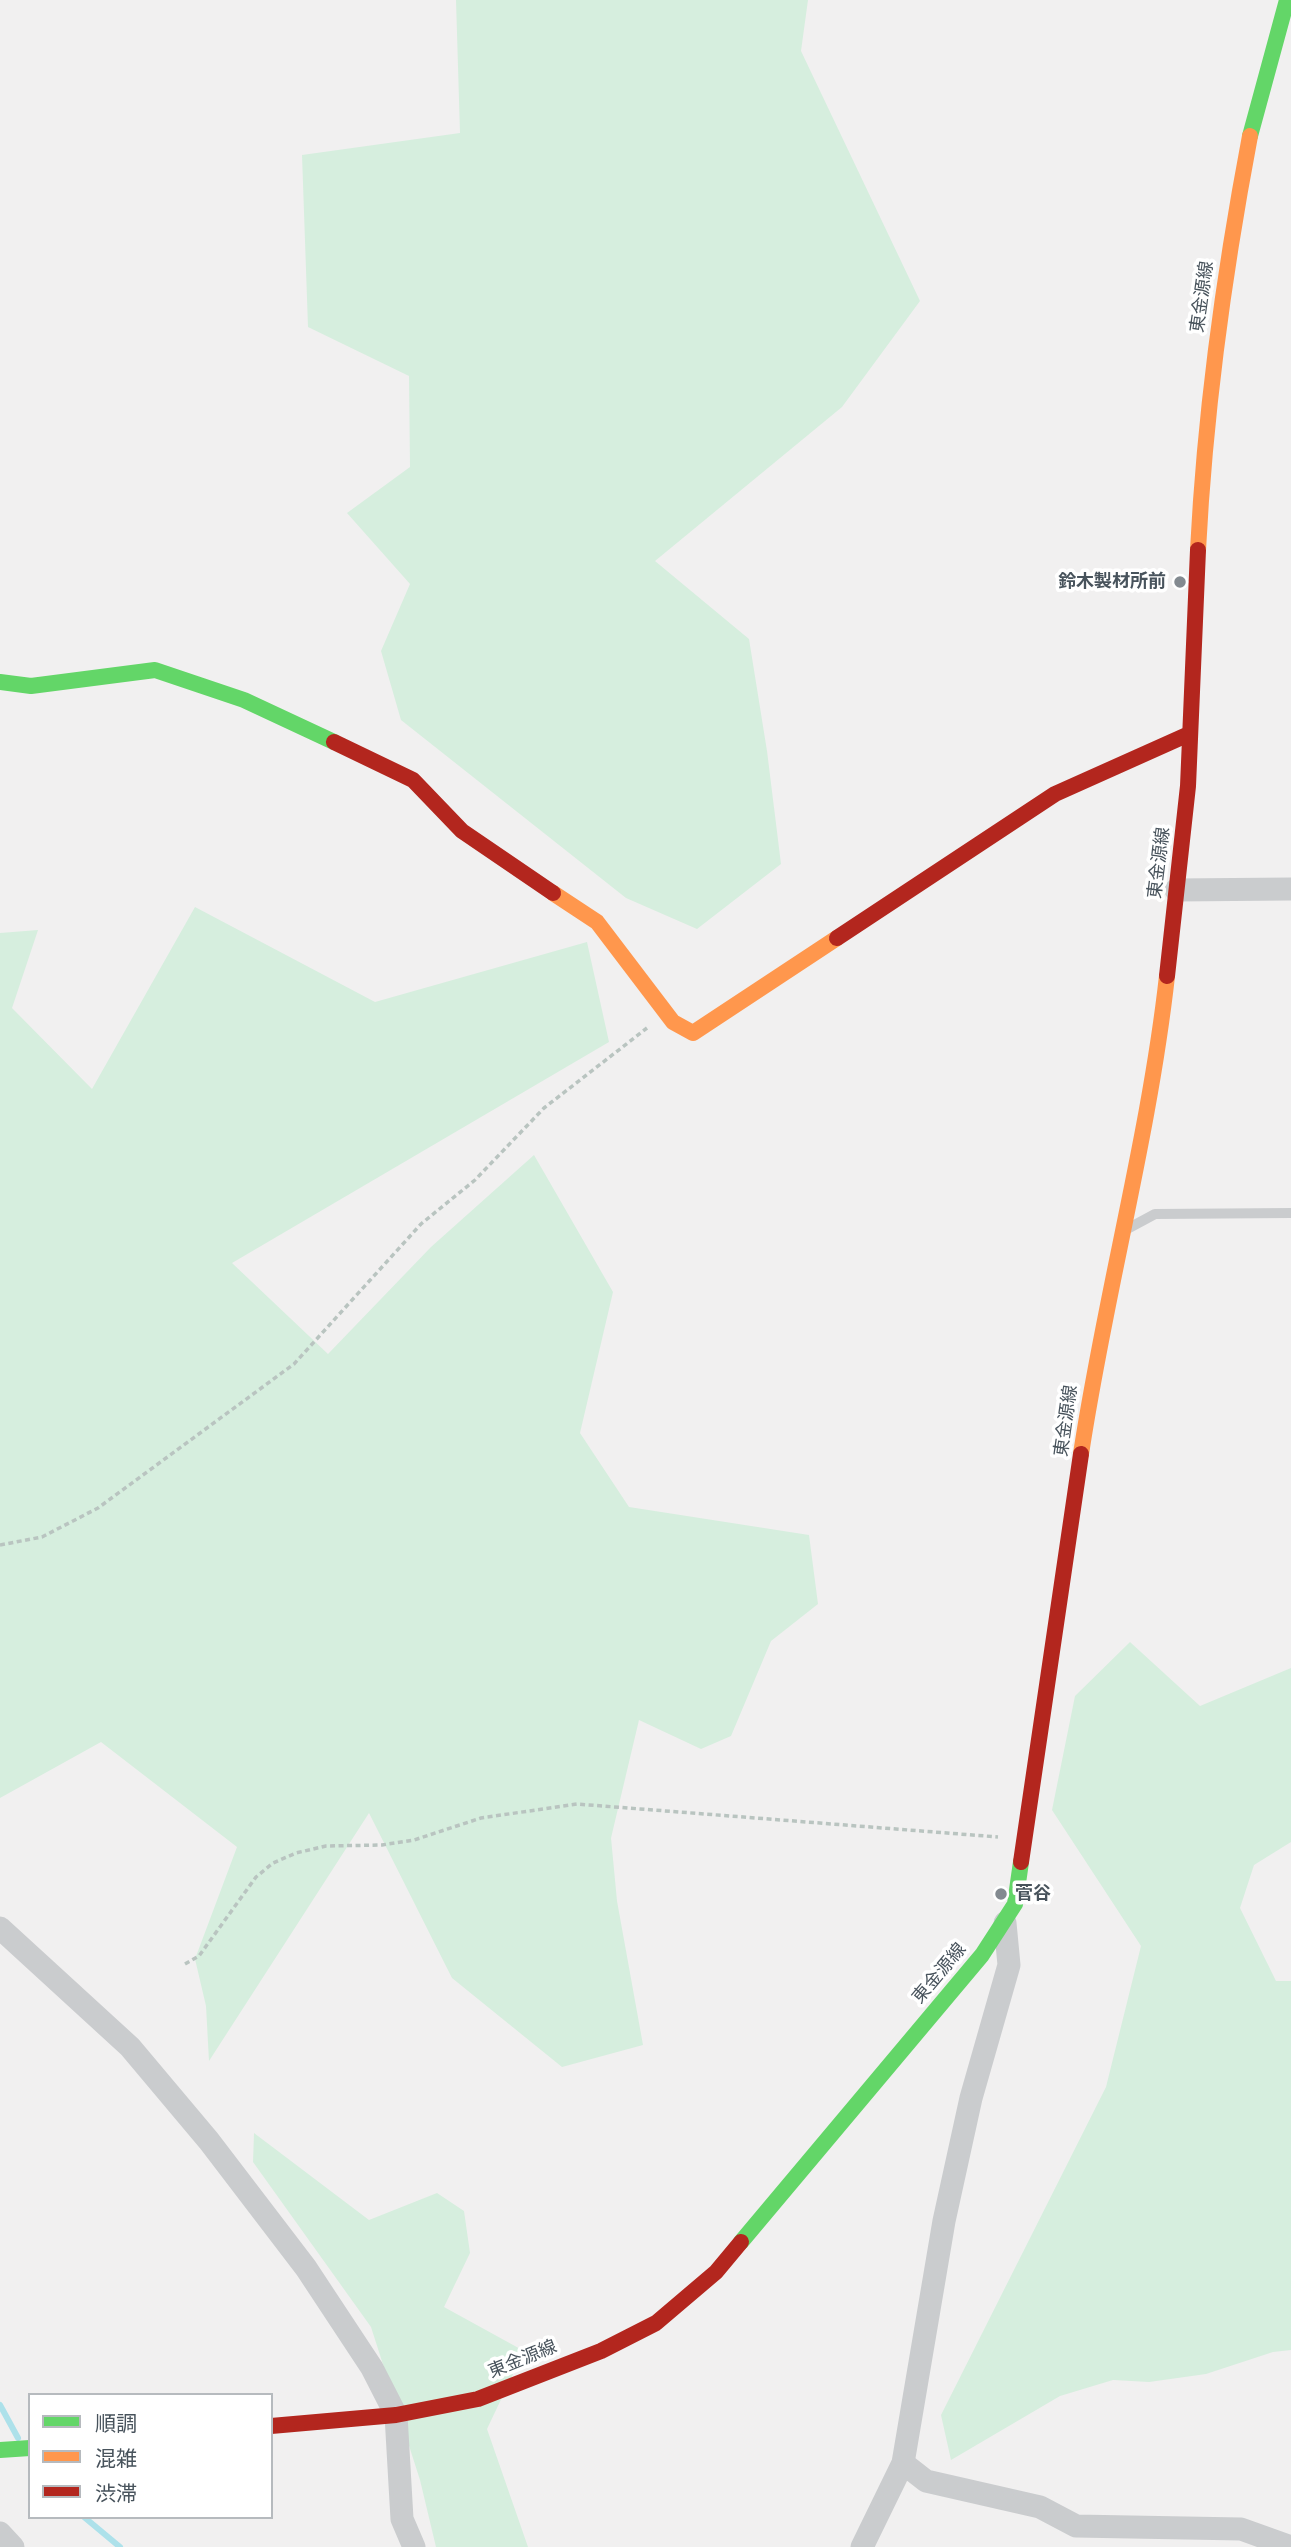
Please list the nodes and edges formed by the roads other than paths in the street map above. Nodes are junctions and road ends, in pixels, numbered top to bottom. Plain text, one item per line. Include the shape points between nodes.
1 (1287, 0) edge
2 (0, 682) edge
3 (1189, 734) junction
4 (1291, 889) edge
5 (1176, 890) junction
6 (1291, 1213) edge
7 (1122, 1231) junction
8 (1005, 1923) junction
9 (0, 1928) edge
10 (396, 2415) junction
11 (273, 2426) edge
12 (28, 2448) edge
13 (0, 2450) edge
14 (903, 2463) junction
15 (0, 2533) edge
16 (12, 2547) edge
17 (414, 2547) edge
18 (862, 2547) edge
19 (1291, 2547) edge

1 - 3 main road, 東金源線 via 1251,131 1216,337 1203,448
2 - 3 main road via 31,686 155,670 244,700 413,780 462,831 597,922 673,1022 693,1033 1055,794
3 - 5 main road, 東金源線
4 - 5 street
5 - 7 main road, 東金源線 via 1161,1028
6 - 7 lane via 1155,1214
7 - 8 main road, 東金源線 via 1095,1360 1020,1882
8 - 10 main road, 東金源線 via 716,2272 680,2305 601,2351 478,2399
8 - 14 street via 1009,1965 971,2098 944,2221
9 - 10 street via 122,2039 209,2141 306,2268 372,2368
10 - 11 main road, 東金源線
10 - 17 street via 402,2519
12 - 13 main road
14 - 18 street
14 - 19 street via 926,2481 1040,2507 1076,2526 1241,2529
15 - 16 street

